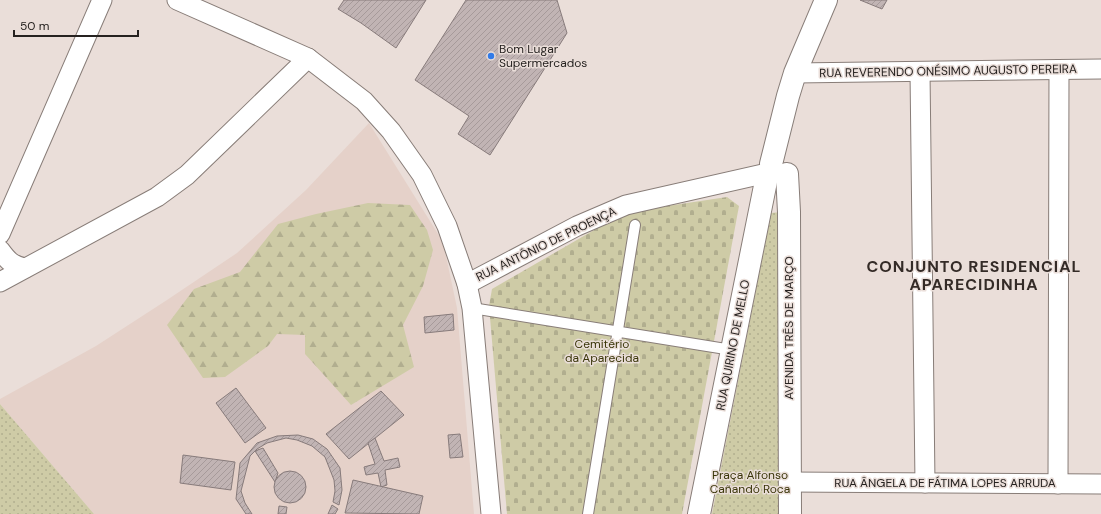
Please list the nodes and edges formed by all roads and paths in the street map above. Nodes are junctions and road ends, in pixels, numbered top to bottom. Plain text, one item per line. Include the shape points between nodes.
1 (102, 0) edge
2 (177, 0) edge
3 (826, 0) edge
4 (308, 58) junction
5 (1101, 69) edge
6 (1060, 70) junction
7 (920, 72) junction
8 (795, 73) junction
9 (776, 172) junction
10 (635, 224) dead end
11 (0, 234) edge
12 (0, 250) edge
13 (25, 268) junction
14 (0, 282) edge
15 (467, 284) junction
16 (472, 308) junction
17 (617, 332) junction
18 (732, 350) junction
19 (789, 482) junction
20 (925, 483) junction
21 (1058, 484) junction
22 (1101, 484) edge
23 (491, 514) edge
24 (588, 514) edge
25 (698, 514) edge
26 (790, 514) edge

1 - 11 street
2 - 4 street
3 - 8 street, RUA QUIRINO DE MELLO
4 - 13 street via 181,179 157,197
4 - 15 street via 364,101 392,131 422,175 447,226
5 - 6 street, RUA REVERENDO ONÉSIMO AUGUSTO PEREIRA
6 - 7 street, RUA REVERENDO ONÉSIMO AUGUSTO PEREIRA
6 - 21 street
7 - 8 street, RUA REVERENDO ONÉSIMO AUGUSTO PEREIRA
7 - 20 street
8 - 9 street, RUA QUIRINO DE MELLO via 788,96
9 - 15 street, RUA ANTÔNIO DE PROENÇA via 626,205 577,226
9 - 18 street, RUA QUIRINO DE MELLO
9 - 19 street, AVENIDA TRÊS DE MARÇO via 789,212
10 - 17 lane
12 - 13 street via 7,260
13 - 14 street
15 - 16 street
16 - 17 lane
16 - 23 street
17 - 18 lane
17 - 24 lane
18 - 25 street, RUA QUIRINO DE MELLO
19 - 20 street, RUA ÂNGELA DE FÁTIMA LOPES ARRUDA
19 - 26 street, AVENIDA TRÊS DE MARÇO
20 - 21 street, RUA ÂNGELA DE FÁTIMA LOPES ARRUDA
21 - 22 street, RUA ÂNGELA DE FÁTIMA LOPES ARRUDA

